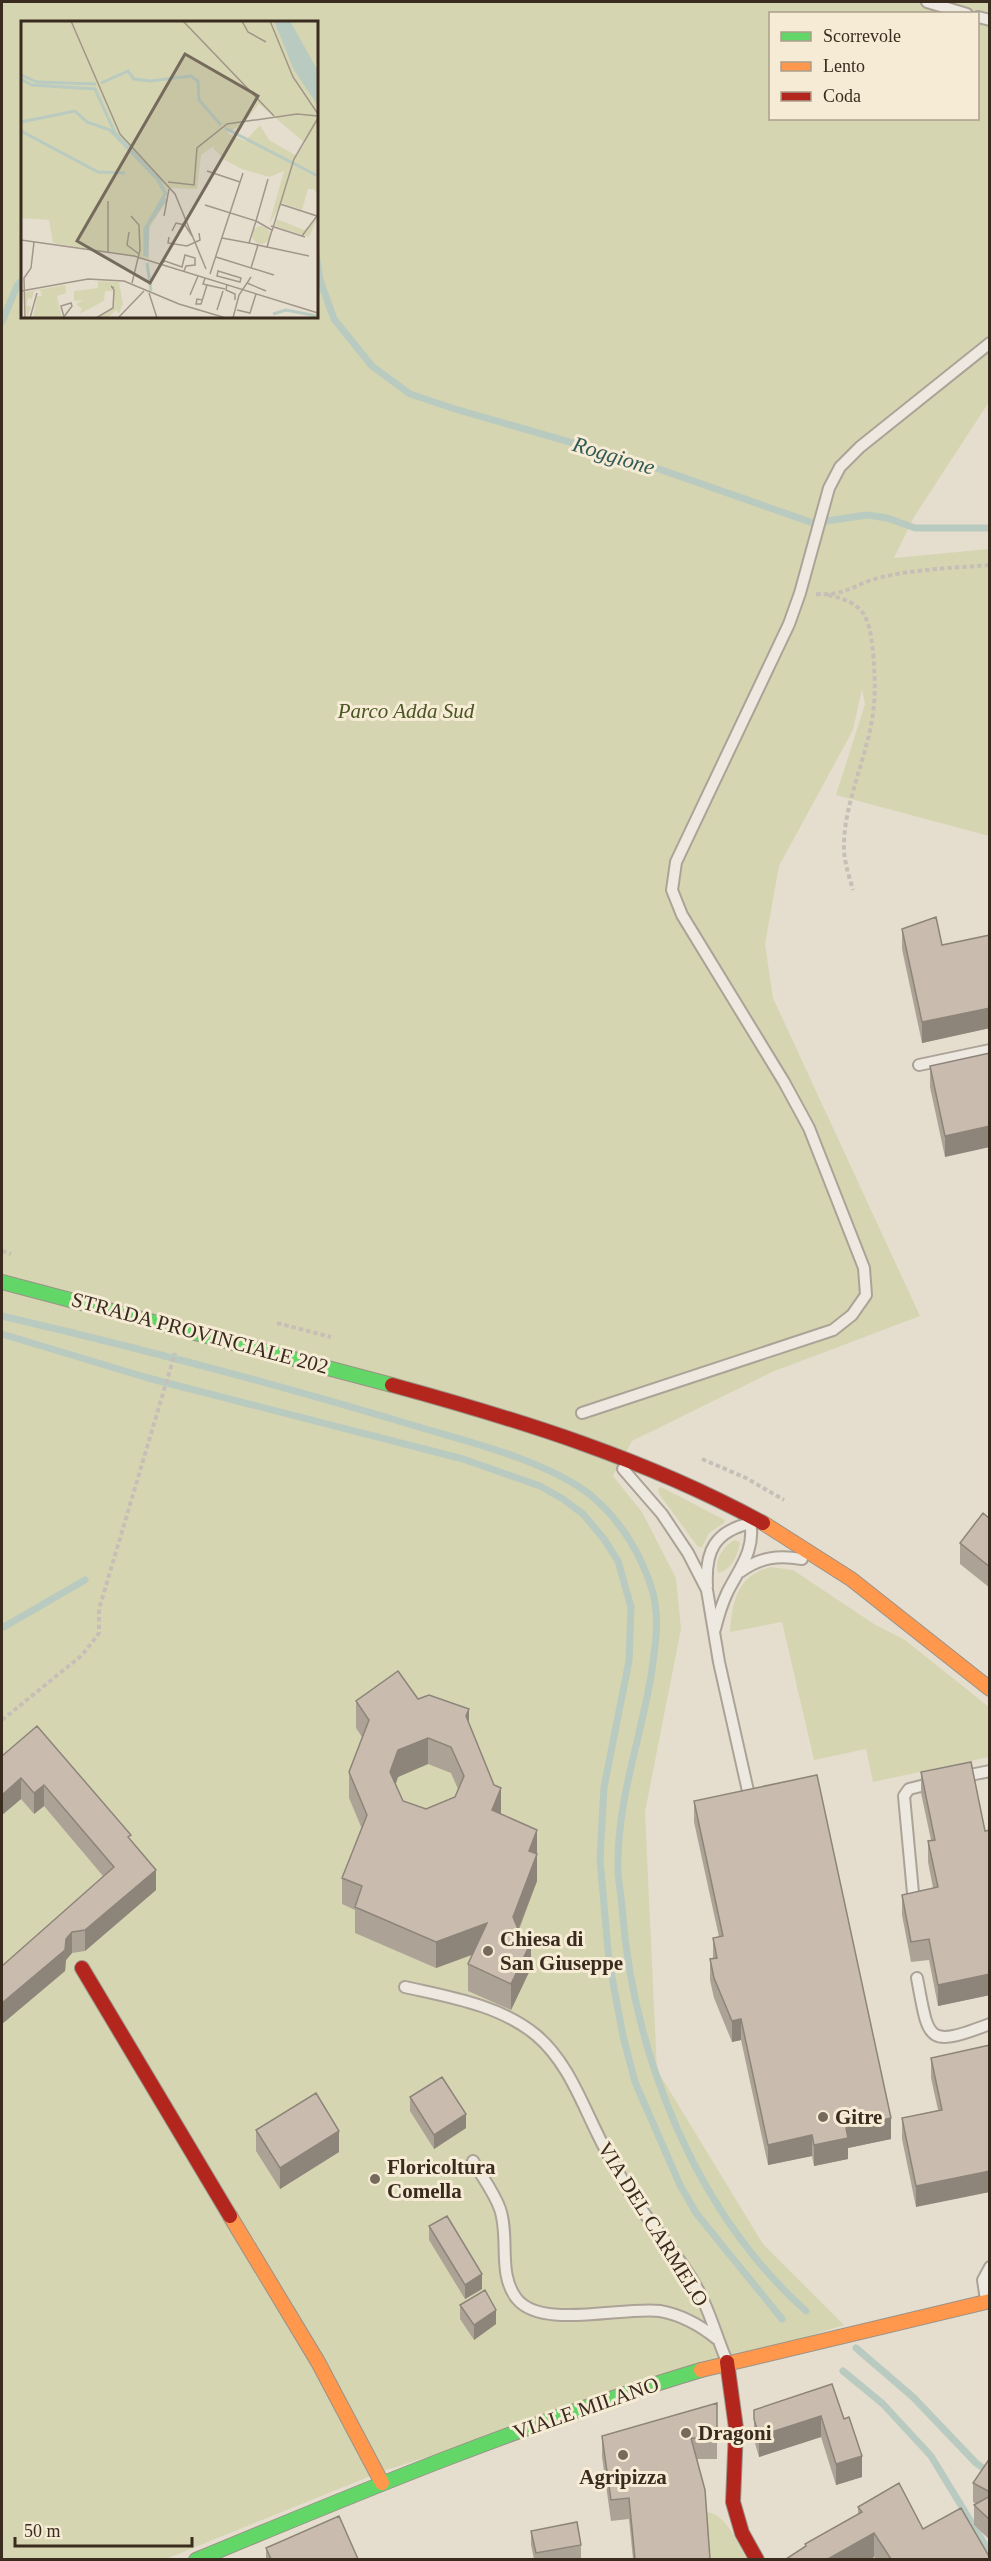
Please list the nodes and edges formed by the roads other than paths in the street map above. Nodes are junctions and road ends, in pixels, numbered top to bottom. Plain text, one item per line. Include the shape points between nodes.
1 (927, 2) edge
2 (960, 12) edge
3 (990, 343) edge
4 (990, 1050) edge
5 (919, 1065) dead end
6 (2, 1282) edge
7 (582, 1413) dead end
8 (600, 1449) junction
9 (753, 1519) junction
10 (830, 1565) junction
11 (740, 1572) junction
12 (707, 1590) junction
13 (715, 1630) junction
14 (990, 1689) edge
15 (990, 1771) edge
16 (748, 1791) edge
17 (913, 1893) edge
18 (82, 1968) dead end
19 (917, 1978) dead end
20 (405, 1987) dead end
21 (990, 2024) edge
22 (473, 2161) dead end
23 (990, 2266) edge
24 (988, 2302) edge
25 (717, 2339) junction
26 (728, 2362) junction
27 (382, 2483) junction
28 (196, 2559) edge
29 (757, 2559) edge

1 - 2 lane
3 - 7 lane via 840,467 829,488 789,624 676,862 672,890 682,915 809,1128 864,1268 866,1295 852,1315 833,1329
4 - 5 lane
6 - 8 street, STRADA PROVINCIALE 202 via 398,1386 545,1428
8 - 9 street, STRADA PROVINCIALE 202 via 674,1478
8 - 12 lane via 652,1500 688,1553
9 - 10 street, STRADA PROVINCIALE 202
9 - 11 lane via 750,1544
9 - 12 lane via 727,1531 714,1544 708,1561
10 - 11 lane via 774,1557 761,1559
10 - 14 street, STRADA PROVINCIALE 202
11 - 13 lane via 726,1596
12 - 13 lane
13 - 16 lane
15 - 17 lane via 913,1787 906,1793
18 - 27 street via 318,2362
19 - 21 lane via 926,2021 934,2035 952,2037
20 - 25 lane, VIA DEL CARMELO via 465,2001 521,2024 552,2052 575,2087 624,2183 696,2287
22 - 25 lane via 500,2209 511,2290 528,2308 568,2314 659,2311 694,2322
23 - 24 lane via 983,2280
24 - 26 street, VIALE MILANO
25 - 26 lane, VIA DEL CARMELO
26 - 27 street, VIALE MILANO via 617,2395
26 - 29 street via 736,2428 733,2502 742,2533
27 - 28 street, VIALE MILANO

